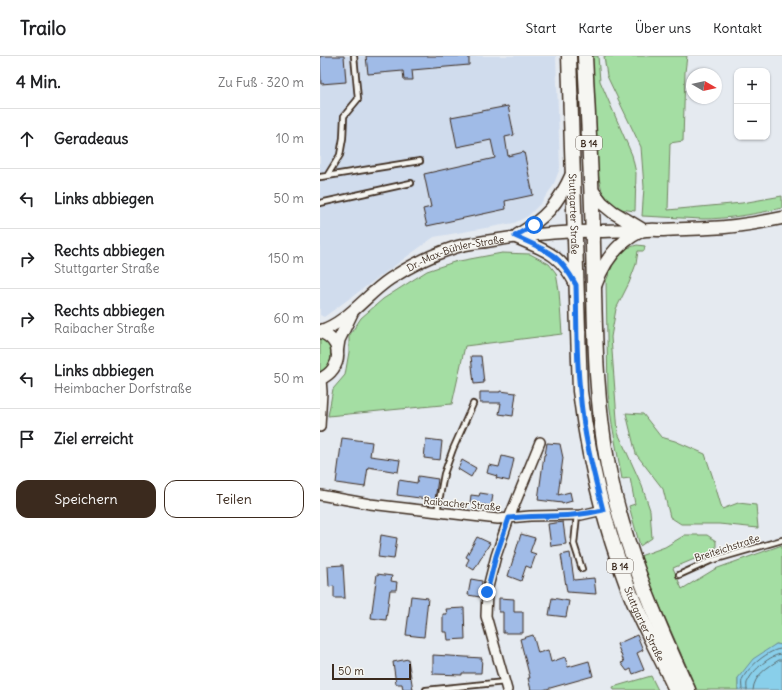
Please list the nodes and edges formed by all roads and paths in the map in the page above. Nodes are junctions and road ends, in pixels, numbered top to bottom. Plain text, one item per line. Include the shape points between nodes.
1 (354, 56) edge
2 (569, 56) edge
3 (585, 56) edge
4 (420, 160) dead end
5 (573, 171) junction
6 (327, 176) junction
7 (320, 177) edge
8 (411, 183) dead end
9 (591, 189) junction
10 (320, 203) edge
11 (782, 218) edge
12 (638, 230) junction
13 (598, 231) junction
14 (574, 232) junction
15 (515, 236) junction
16 (576, 285) junction
17 (594, 289) junction
18 (352, 312) junction
19 (320, 331) edge
20 (337, 353) junction
21 (320, 379) edge
22 (473, 404) dead end
23 (320, 426) edge
24 (540, 442) dead end
25 (320, 496) edge
26 (603, 510) junction
27 (437, 513) junction
28 (577, 515) junction
29 (509, 518) junction
30 (782, 540) edge
31 (582, 569) dead end
32 (678, 575) dead end
33 (506, 686) edge
34 (426, 690) edge
35 (676, 690) edge
36 (688, 690) edge

1 - 6 lane via 358,98 344,116 340,155
2 - 5 main road, Stuttgarter Straße / B 14
3 - 9 main road, Stuttgarter Straße / B 14
4 - 6 lane
5 - 14 main road, Stuttgarter Straße / B 14
5 - 15 street via 564,192 551,210 534,225
6 - 7 lane
8 - 10 lane
9 - 12 main road via 602,203
9 - 13 main road, Stuttgarter Straße / B 14
11 - 12 main road via 735,226
12 - 13 main road
12 - 17 main road via 612,254 599,274
13 - 14 street, Dr.-Max-Bühler-Straße
13 - 17 main road, Stuttgarter Straße / B 14
14 - 15 street, Dr.-Max-Bühler-Straße
14 - 16 main road, Stuttgarter Straße / B 14
15 - 16 street via 552,253
15 - 18 street, Dr.-Max-Bühler-Straße via 454,248 431,256 389,280
16 - 26 main road, Stuttgarter Straße / B 14 via 580,391 586,436
17 - 36 main road, Stuttgarter Straße / B 14 via 597,389 617,508 640,578
18 - 19 street, Dr.-Max-Bühler-Straße via 330,328
18 - 20 street, Dr.-Max-Bühler-Straße
19 - 20 street via 332,339
20 - 21 street, Dr.-Max-Bühler-Straße via 335,366 327,376
21 - 23 street
22 - 27 lane via 444,474
24 - 29 street
25 - 27 street, Raibacher Straße
26 - 28 street, Raibacher Straße
26 - 35 main road, Stuttgarter Straße / B 14 via 632,597
27 - 29 street, Raibacher Straße
28 - 29 street, Raibacher Straße
28 - 31 lane via 574,544
29 - 33 street via 487,592 486,616
30 - 32 lane, Breiteichstraße via 710,561
33 - 34 lane

